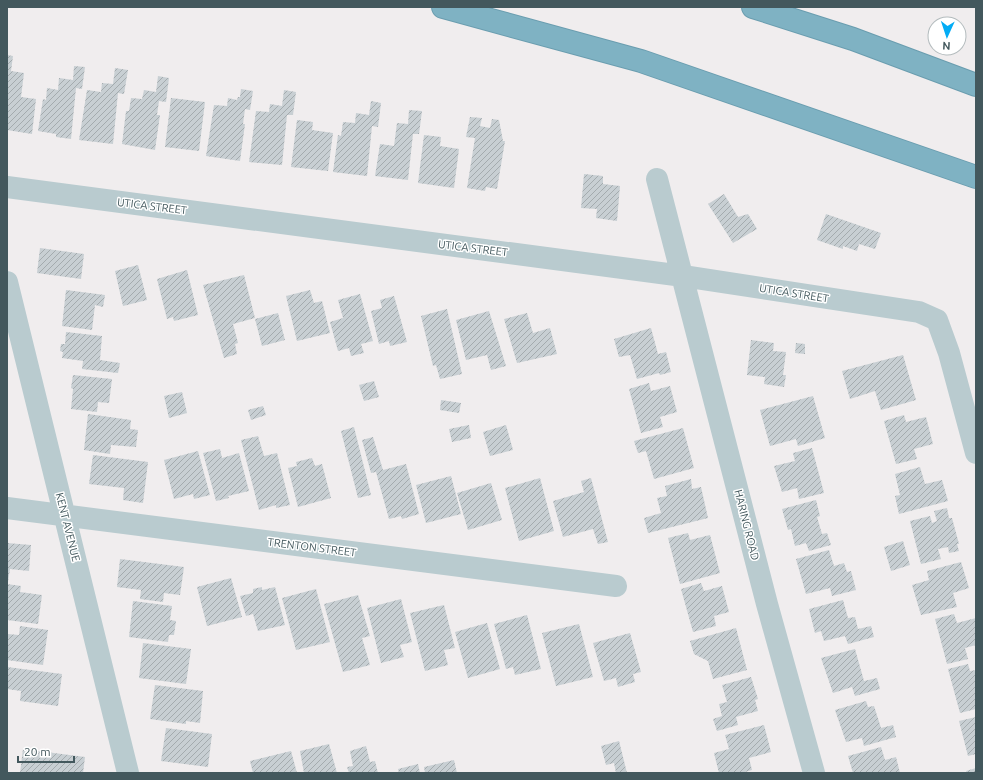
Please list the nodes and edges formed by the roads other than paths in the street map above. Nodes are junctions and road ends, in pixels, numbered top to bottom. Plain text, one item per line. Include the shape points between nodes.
1 (443, 7) edge
2 (753, 7) edge
3 (976, 85) edge
4 (976, 177) edge
5 (657, 179) dead end
6 (7, 187) edge
7 (683, 276) junction
8 (7, 282) edge
9 (976, 453) edge
10 (7, 508) edge
11 (66, 516) junction
12 (616, 586) dead end
13 (128, 773) edge
14 (814, 773) edge

1 - 4 highway via 641,62
2 - 3 highway via 852,39
5 - 7 street, HARING ROAD
6 - 7 street, UTICA STREET
7 - 9 street, UTICA STREET via 919,312 937,320 949,353
7 - 14 street, HARING ROAD via 767,604
8 - 11 street, KENT AVENUE
10 - 11 street, TRENTON STREET
11 - 12 street, TRENTON STREET
11 - 13 street, KENT AVENUE

